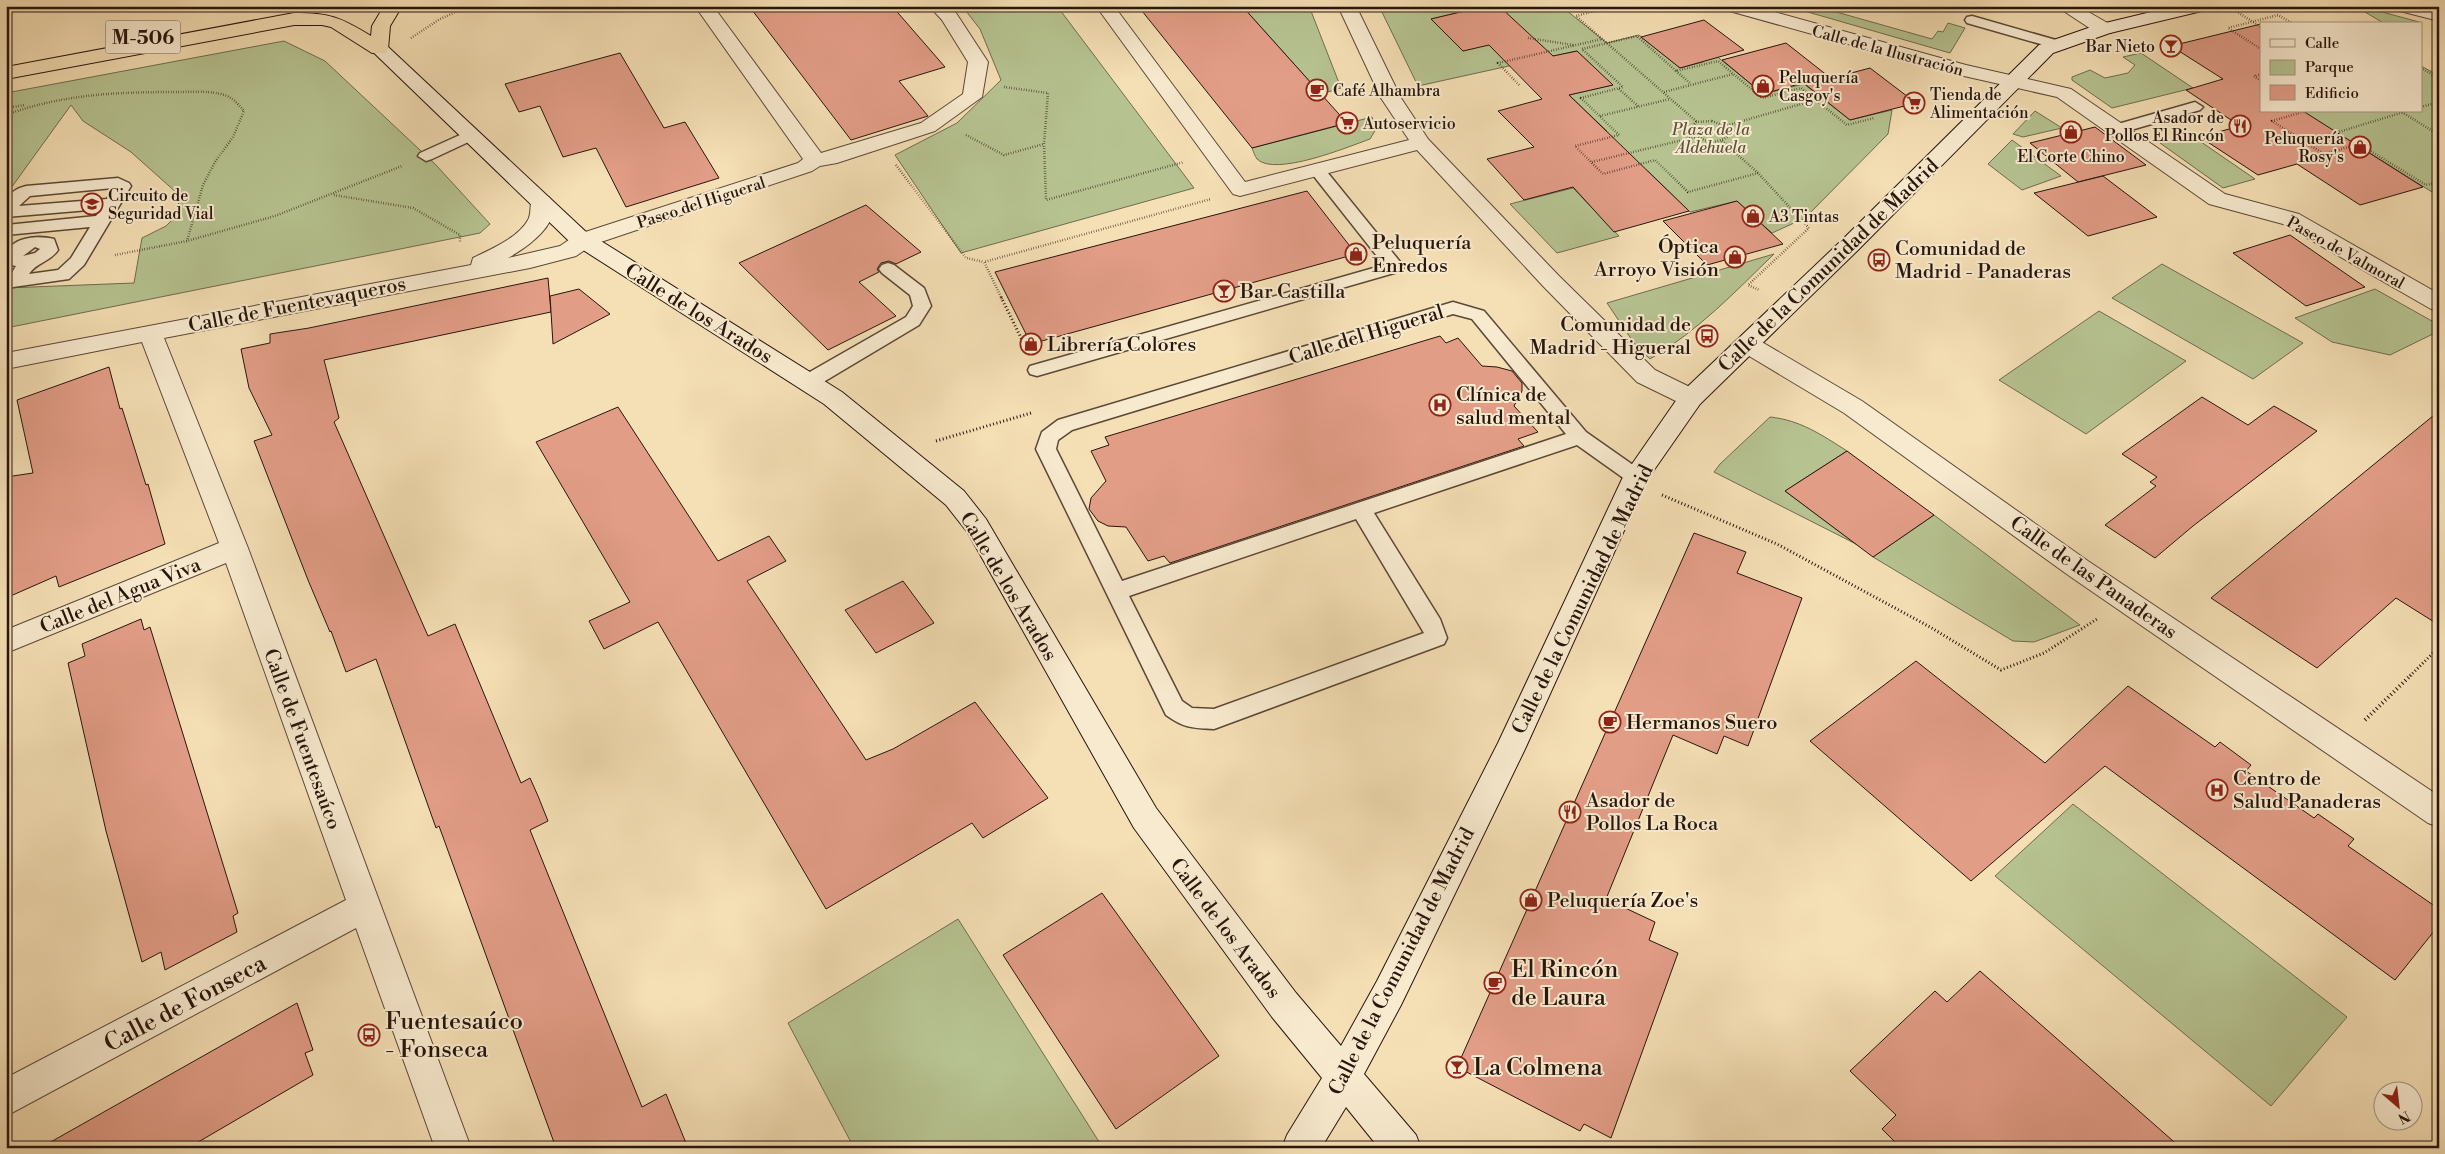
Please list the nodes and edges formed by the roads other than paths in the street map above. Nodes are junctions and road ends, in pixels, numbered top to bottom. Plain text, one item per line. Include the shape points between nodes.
1 (279, 6) edge
2 (393, 6) edge
3 (704, 6) edge
4 (938, 6) edge
5 (1105, 6) edge
6 (1347, 6) edge
7 (1732, 6) edge
8 (2065, 6) edge
9 (2200, 6) edge
10 (2402, 6) edge
11 (2439, 16) edge
12 (1972, 20) dead end
13 (2104, 29) junction
14 (2058, 45) junction
15 (380, 50) junction
16 (6, 62) edge
17 (6, 73) edge
18 (2015, 82) junction
19 (2195, 107) dead end
20 (2117, 129) junction
21 (470, 135) junction
22 (1421, 143) junction
23 (426, 156) road end
24 (815, 160) junction
25 (1317, 170) junction
26 (75, 186) junction
27 (541, 202) junction
28 (114, 203) junction
29 (61, 207) junction
30 (103, 221) junction
31 (49, 226) junction
32 (6, 230) edge
33 (584, 240) junction
34 (44, 246) junction
35 (87, 246) junction
36 (17, 255) edge
37 (888, 269) dead end
38 (460, 273) junction
39 (11, 281) edge
40 (2437, 301) edge
41 (150, 332) junction
42 (1747, 344) junction
43 (6, 361) edge
44 (1037, 370) road end
45 (808, 382) junction
46 (1691, 398) junction
47 (1579, 437) junction
48 (1635, 480) junction
49 (1361, 510) junction
50 (234, 548) junction
51 (1115, 592) junction
52 (6, 642) edge
53 (2439, 813) edge
54 (364, 907) junction
55 (1344, 1076) junction
56 (6, 1098) edge
57 (453, 1148) edge
58 (1300, 1148) edge
59 (1403, 1148) edge

1 - 16 highway, M-506 via 101,46
2 - 15 highway via 381,26
3 - 24 street
4 - 24 street, Paseo del Higueral via 949,17 978,62 972,97 928,127 830,159
5 - 25 street via 1240,190
6 - 22 street via 1391,98
7 - 18 street, Calle de la Ilustración
8 - 13 street
9 - 13 street, Calle de la Comunidad de Madrid
10 - 11 street
12 - 14 lane
13 - 14 street, Calle de la Comunidad de Madrid
14 - 18 street, Calle de la Comunidad de Madrid via 2046,49
15 - 17 highway via 338,22 294,19
15 - 21 street, Calle de los Arados
18 - 20 street, Paseo de Valmoral via 2064,94
18 - 42 street, Calle de la Comunidad de Madrid
19 - 20 lane
20 - 40 street, Paseo de Valmoral via 2217,199 2291,219
21 - 23 lane
21 - 27 street, Calle de los Arados
22 - 25 street
22 - 46 street via 1646,376
24 - 33 street, Paseo del Higueral via 805,167
25 - 44 lane via 1395,267
26 - 28 lane via 118,183 123,186
26 - 29 lane
26 - 29 lane via 26,191 6,212
27 - 33 street, Calle de los Arados
27 - 38 street via 540,218 525,236 504,252
28 - 29 lane
28 - 30 lane
29 - 31 lane
30 - 31 lane
30 - 35 lane
31 - 32 lane
31 - 34 lane
33 - 38 street, Calle de Fuentevaqueros via 568,251
33 - 45 street, Calle de los Arados
34 - 35 lane
34 - 36 lane via 41,256
35 - 39 lane via 78,261 63,275
36 - 39 lane
37 - 45 lane via 918,292 922,306 913,321
38 - 41 street, Calle de Fuentevaqueros
41 - 43 street, Calle de Fuentevaqueros
41 - 50 street, Calle de Fuentesaúco
42 - 46 street, Calle de la Comunidad de Madrid
42 - 53 street, Calle de las Panaderas via 1853,407 2120,596
45 - 55 street, Calle de los Arados via 955,498 977,526 1145,818 1278,998
46 - 48 street, Calle de la Comunidad de Madrid
47 - 48 lane, Calle del Higueral
47 - 49 lane
47 - 51 lane, Calle del Higueral via 1478,315 1453,308 1065,425 1049,437 1046,449
48 - 55 street, Calle de la Comunidad de Madrid via 1510,749 1389,993
49 - 51 lane
49 - 51 lane, Calle del Higueral via 1432,625 1436,638 1214,719 1188,718 1174,708
50 - 52 street, Calle del Agua Viva
50 - 54 street, Calle de Fuentesaúco
54 - 56 street, Calle de Fonseca
54 - 57 street, Calle de Fuentesaúco
55 - 58 street, Calle de la Comunidad de Madrid
55 - 59 street, Calle de los Arados

